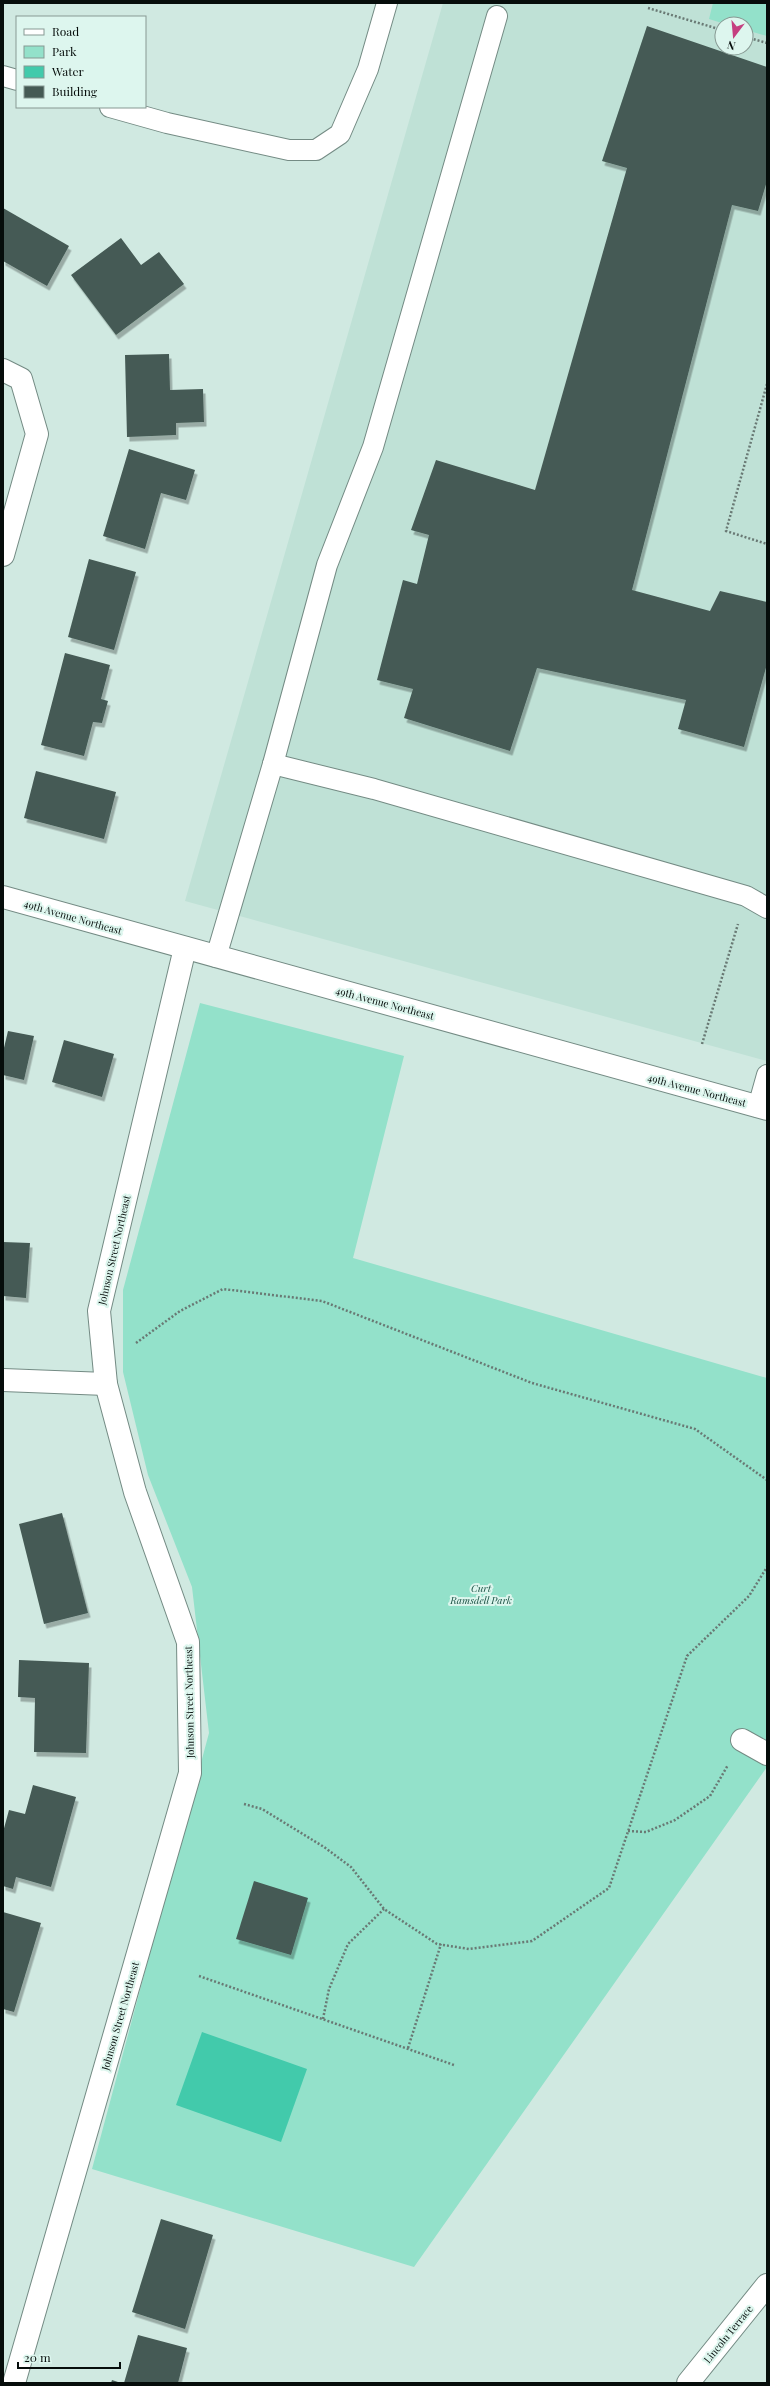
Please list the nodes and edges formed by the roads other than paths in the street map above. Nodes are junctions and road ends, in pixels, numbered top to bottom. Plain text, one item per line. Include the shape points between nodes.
1 (387, 3) edge
2 (497, 16) dead end
3 (3, 76) edge
4 (16, 80) edge
5 (114, 108) edge
6 (3, 370) edge
7 (3, 555) edge
8 (273, 764) junction
9 (3, 897) edge
10 (767, 908) edge
11 (185, 948) junction
12 (216, 957) junction
13 (767, 1075) edge
14 (762, 1108) edge
15 (3, 1380) edge
16 (106, 1384) junction
17 (742, 1740) road end
18 (767, 1754) edge
19 (767, 2286) edge
20 (14, 2383) edge
21 (688, 2383) edge

1 - 5 lane via 368,69 340,134 316,150 289,150 167,123
2 - 8 lane via 373,447 327,566
3 - 4 lane
6 - 7 street via 21,379 37,434
8 - 10 lane via 374,789 746,896
8 - 12 lane
9 - 11 street, 49th Avenue Northeast
11 - 12 street, 49th Avenue Northeast
11 - 16 street, Johnson Street Northeast via 99,1311
12 - 14 street, 49th Avenue Northeast
13 - 14 lane
15 - 16 street
16 - 20 street, Johnson Street Northeast via 135,1492 188,1642 190,1773
17 - 18 street
19 - 21 street, Lincoln Terrace

